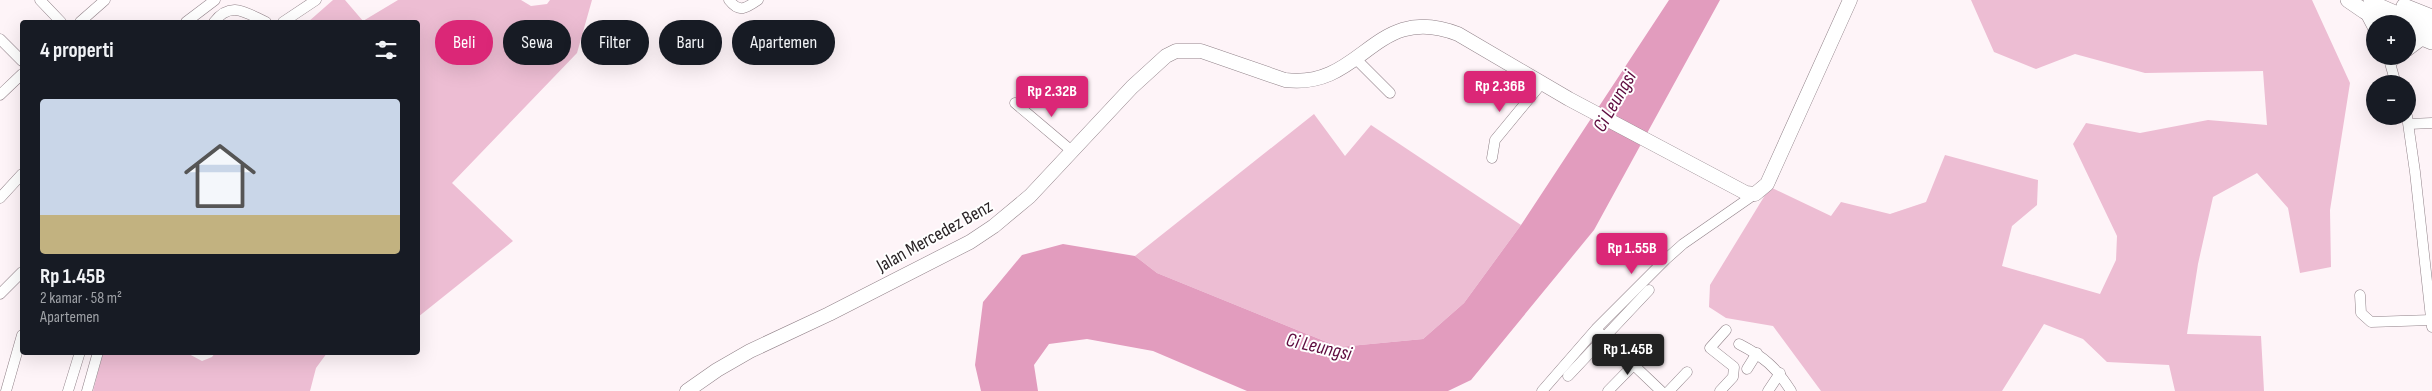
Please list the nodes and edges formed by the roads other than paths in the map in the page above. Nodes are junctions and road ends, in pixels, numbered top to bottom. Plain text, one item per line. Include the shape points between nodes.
1 (40, 0) edge
2 (105, 0) edge
3 (215, 0) edge
4 (316, 0) edge
5 (729, 0) edge
6 (758, 0) edge
7 (1850, 0) edge
8 (2348, 0) edge
9 (2389, 0) edge
10 (2415, 0) edge
11 (2367, 6) edge
12 (2432, 7) edge
13 (2379, 15) edge
14 (2432, 17) edge
15 (59, 20) edge
16 (82, 20) edge
17 (189, 20) edge
18 (216, 20) edge
19 (262, 20) edge
20 (286, 20) edge
21 (2416, 34) edge
22 (2429, 37) edge
23 (0, 39) edge
24 (2416, 46) edge
25 (1356, 59) junction
26 (20, 60) edge
27 (20, 76) edge
28 (1542, 83) junction
29 (1390, 93) dead end
30 (0, 95) edge
31 (1015, 103) dead end
32 (2416, 121) edge
33 (2432, 123) edge
34 (2409, 125) edge
35 (1073, 152) junction
36 (1492, 158) dead end
37 (20, 176) edge
38 (1755, 194) junction
39 (0, 198) edge
40 (2428, 244) edge
41 (20, 274) edge
42 (1649, 290) dead end
43 (0, 294) edge
44 (2360, 295) dead end
45 (2432, 323) edge
46 (1596, 329) junction
47 (1726, 330) dead end
48 (1605, 337) junction
49 (20, 342) edge
50 (1739, 344) dead end
51 (1653, 345) dead end
52 (1757, 353) junction
53 (79, 355) edge
54 (97, 355) edge
55 (1634, 365) junction
56 (1747, 369) dead end
57 (1686, 372) dead end
58 (1780, 374) junction
59 (1568, 376) dead end
60 (6, 391) edge
61 (68, 391) edge
62 (87, 391) edge
63 (687, 391) edge
64 (1542, 391) edge
65 (1608, 391) edge
66 (1661, 391) edge
67 (1668, 391) edge
68 (1720, 391) edge
69 (1768, 391) edge
70 (1791, 391) edge

1 - 15 street
2 - 16 street
3 - 17 street
4 - 20 street
5 - 6 street via 740,10
7 - 38 main road via 1767,184
8 - 11 highway
9 - 14 highway
10 - 12 highway
11 - 13 highway
11 - 22 highway via 2381,7
18 - 19 street via 232,10 243,11
21 - 22 highway
22 - 24 street
23 - 26 street
25 - 28 main road, Jalan Mercedez Benz via 1397,31 1426,25 1458,34
25 - 29 street
25 - 35 main road, Jalan Mercedez Benz via 1329,75 1299,82 1201,51 1176,51 1132,87
27 - 30 street
28 - 36 street via 1495,140
28 - 38 main road, Jalan Mercedez Benz
31 - 35 street
32 - 33 street
34 - 40 street
35 - 63 main road, Jalan Mercedez Benz via 1014,210 970,242 750,351
37 - 39 street
38 - 46 street via 1683,244
40 - 45 street
41 - 43 street
42 - 48 street
44 - 45 street via 2361,313 2371,322
46 - 48 street
46 - 64 street
47 - 68 street via 1710,348 1734,367 1733,377
48 - 55 street
48 - 59 street
49 - 60 street
50 - 52 street
51 - 55 street
52 - 56 street
52 - 58 street
53 - 61 street
54 - 62 street
55 - 65 street
55 - 66 street
57 - 67 street
58 - 69 street
58 - 70 street

